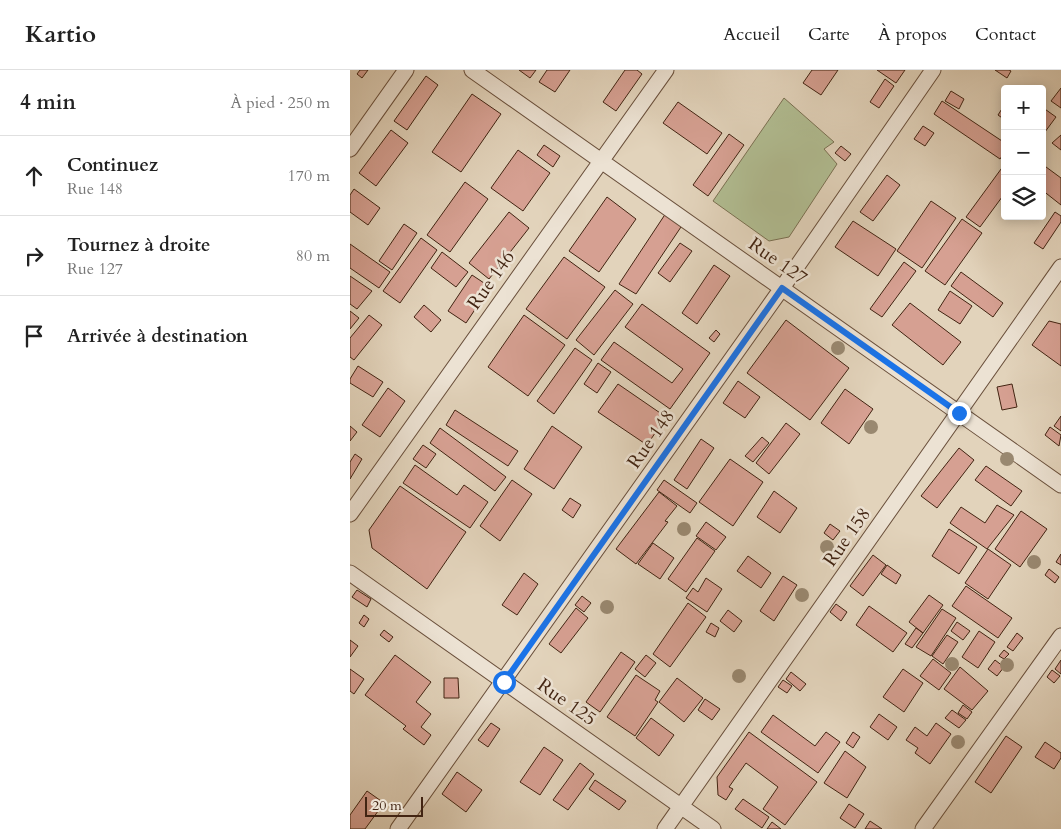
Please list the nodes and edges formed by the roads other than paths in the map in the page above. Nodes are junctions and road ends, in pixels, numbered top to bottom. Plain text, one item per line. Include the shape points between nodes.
1 (406, 70) edge
2 (472, 70) edge
3 (666, 70) edge
4 (934, 70) edge
5 (350, 149) edge
6 (601, 161) junction
7 (1061, 267) edge
8 (782, 288) junction
9 (959, 413) junction
10 (1061, 485) edge
11 (350, 514) edge
12 (350, 573) edge
13 (1061, 636) edge
14 (504, 682) junction
15 (681, 806) junction
16 (398, 829) edge
17 (665, 829) edge
18 (713, 829) edge
19 (923, 829) edge

1 - 5 street
2 - 6 street, Rue 127
3 - 6 street, Rue 146
4 - 8 street, Rue 148
6 - 8 street, Rue 127
6 - 11 street, Rue 146
7 - 9 street, Rue 158
8 - 9 street, Rue 127
8 - 14 street, Rue 148
9 - 10 street, Rue 127
9 - 15 street, Rue 158
12 - 14 street, Rue 125
13 - 19 street
14 - 15 street, Rue 125
14 - 16 street, Rue 148
15 - 17 street, Rue 158
15 - 18 street, Rue 125

